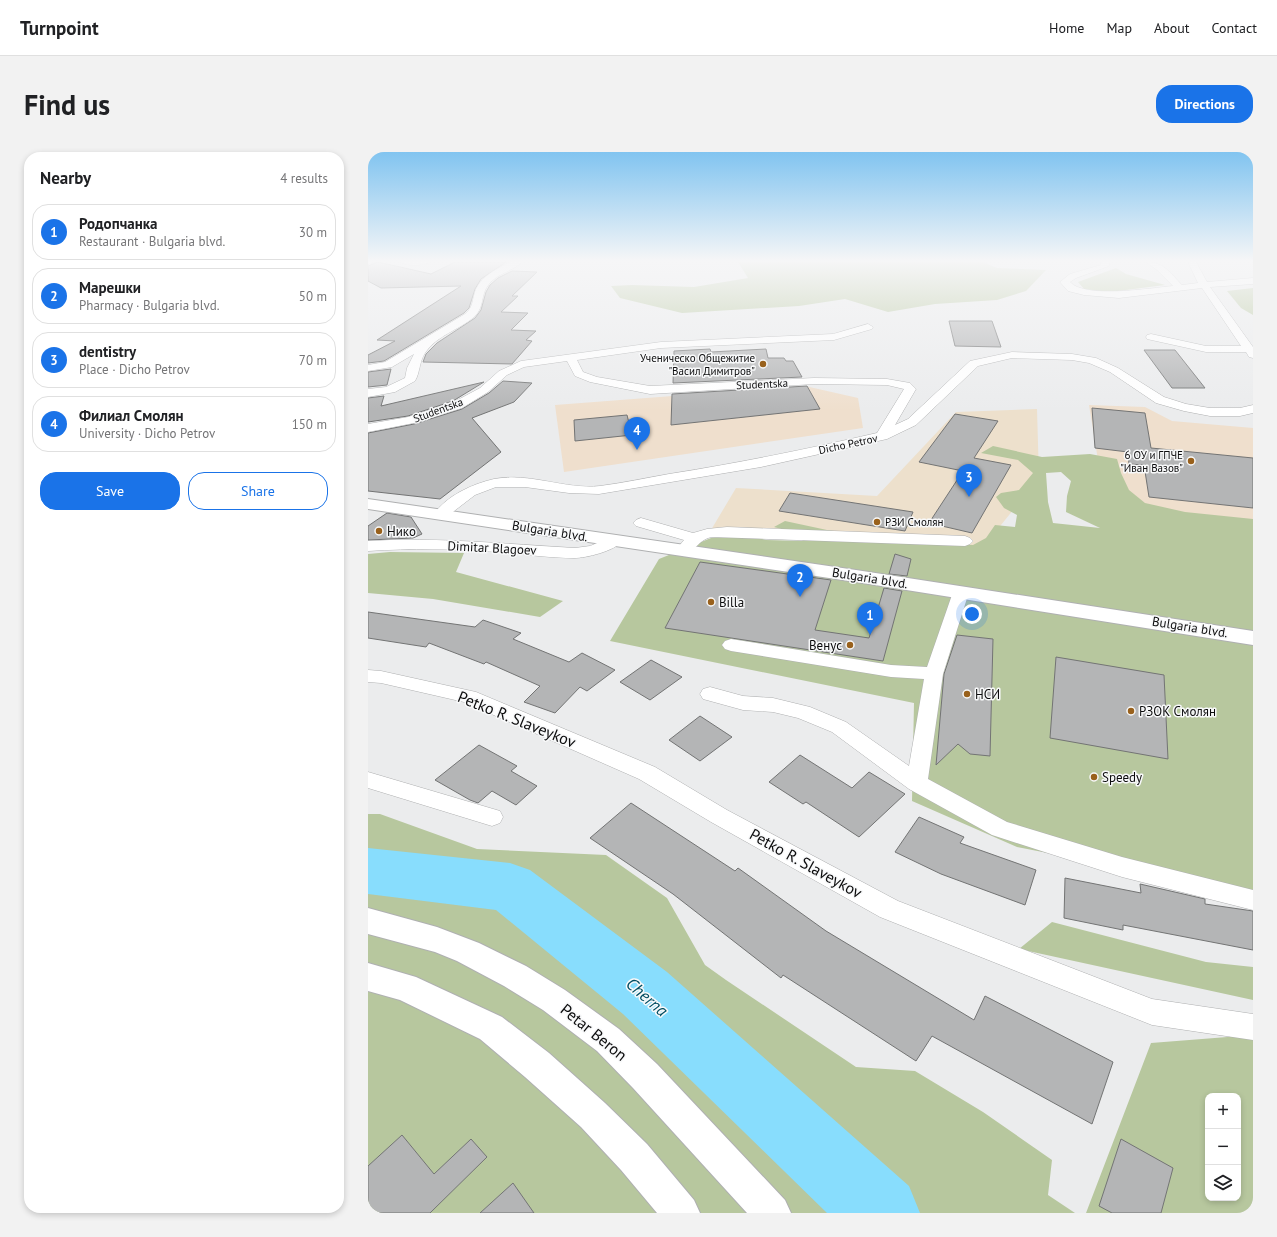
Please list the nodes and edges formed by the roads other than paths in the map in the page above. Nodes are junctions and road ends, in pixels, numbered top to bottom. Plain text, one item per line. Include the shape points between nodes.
1 (474, 312) edge
2 (1223, 312) edge
3 (868, 327) dead end
4 (436, 336) junction
5 (1151, 337) dead end
6 (1251, 352) edge
7 (570, 357) junction
8 (368, 368) edge
9 (368, 393) edge
10 (1253, 409) edge
11 (368, 428) edge
12 (882, 436) junction
13 (368, 504) edge
14 (440, 515) junction
15 (641, 523) dead end
16 (614, 541) junction
17 (965, 541) dead end
18 (688, 544) junction
19 (368, 546) edge
20 (961, 592) junction
21 (1253, 638) edge
22 (732, 645) dead end
23 (934, 674) junction
24 (368, 676) edge
25 (710, 694) dead end
26 (368, 780) edge
27 (917, 783) junction
28 (492, 818) dead end
29 (1253, 900) edge
30 (368, 921) edge
31 (368, 977) edge
32 (1253, 1027) edge
33 (681, 1213) edge
34 (772, 1213) edge

1 - 4 street
2 - 6 street
3 - 7 street, Studentska via 834,337 661,345
4 - 8 street via 418,344 388,365
4 - 9 street via 420,350 411,379 402,386
5 - 6 street via 1206,349
7 - 11 street, Studentska via 521,364 503,373 484,390 458,406 410,420
7 - 12 street, Studentska via 579,374 594,380 650,390 814,381 887,382 906,385 910,389
10 - 12 street, Dicho Petrov via 1240,412 1210,412 1184,407 1160,400 1114,370 1092,360 1012,355 974,363 912,422
12 - 14 street, Dicho Petrov via 761,463 599,490 578,491 520,482 491,484 471,491
13 - 14 street, Bulgaria blvd.
14 - 16 street, Bulgaria blvd.
15 - 18 street
16 - 18 street, Bulgaria blvd.
16 - 19 street, Dimitar Blagoev via 594,550 575,553 474,546
17 - 18 street via 727,532 700,534
18 - 20 street, Bulgaria blvd.
20 - 21 street, Bulgaria blvd.
20 - 23 street
22 - 23 street via 891,671
23 - 27 street
24 - 32 street, Petko R. Slaveykov via 469,697 647,773 719,816 896,912 1152,1012
25 - 27 street via 743,703 773,705 803,712 839,727
26 - 28 street
27 - 29 street via 1000,829 1122,868
30 - 34 street, Petar Beron via 437,940 468,952 554,1000 608,1040 639,1070
31 - 33 street via 406,987 491,1028 593,1115

